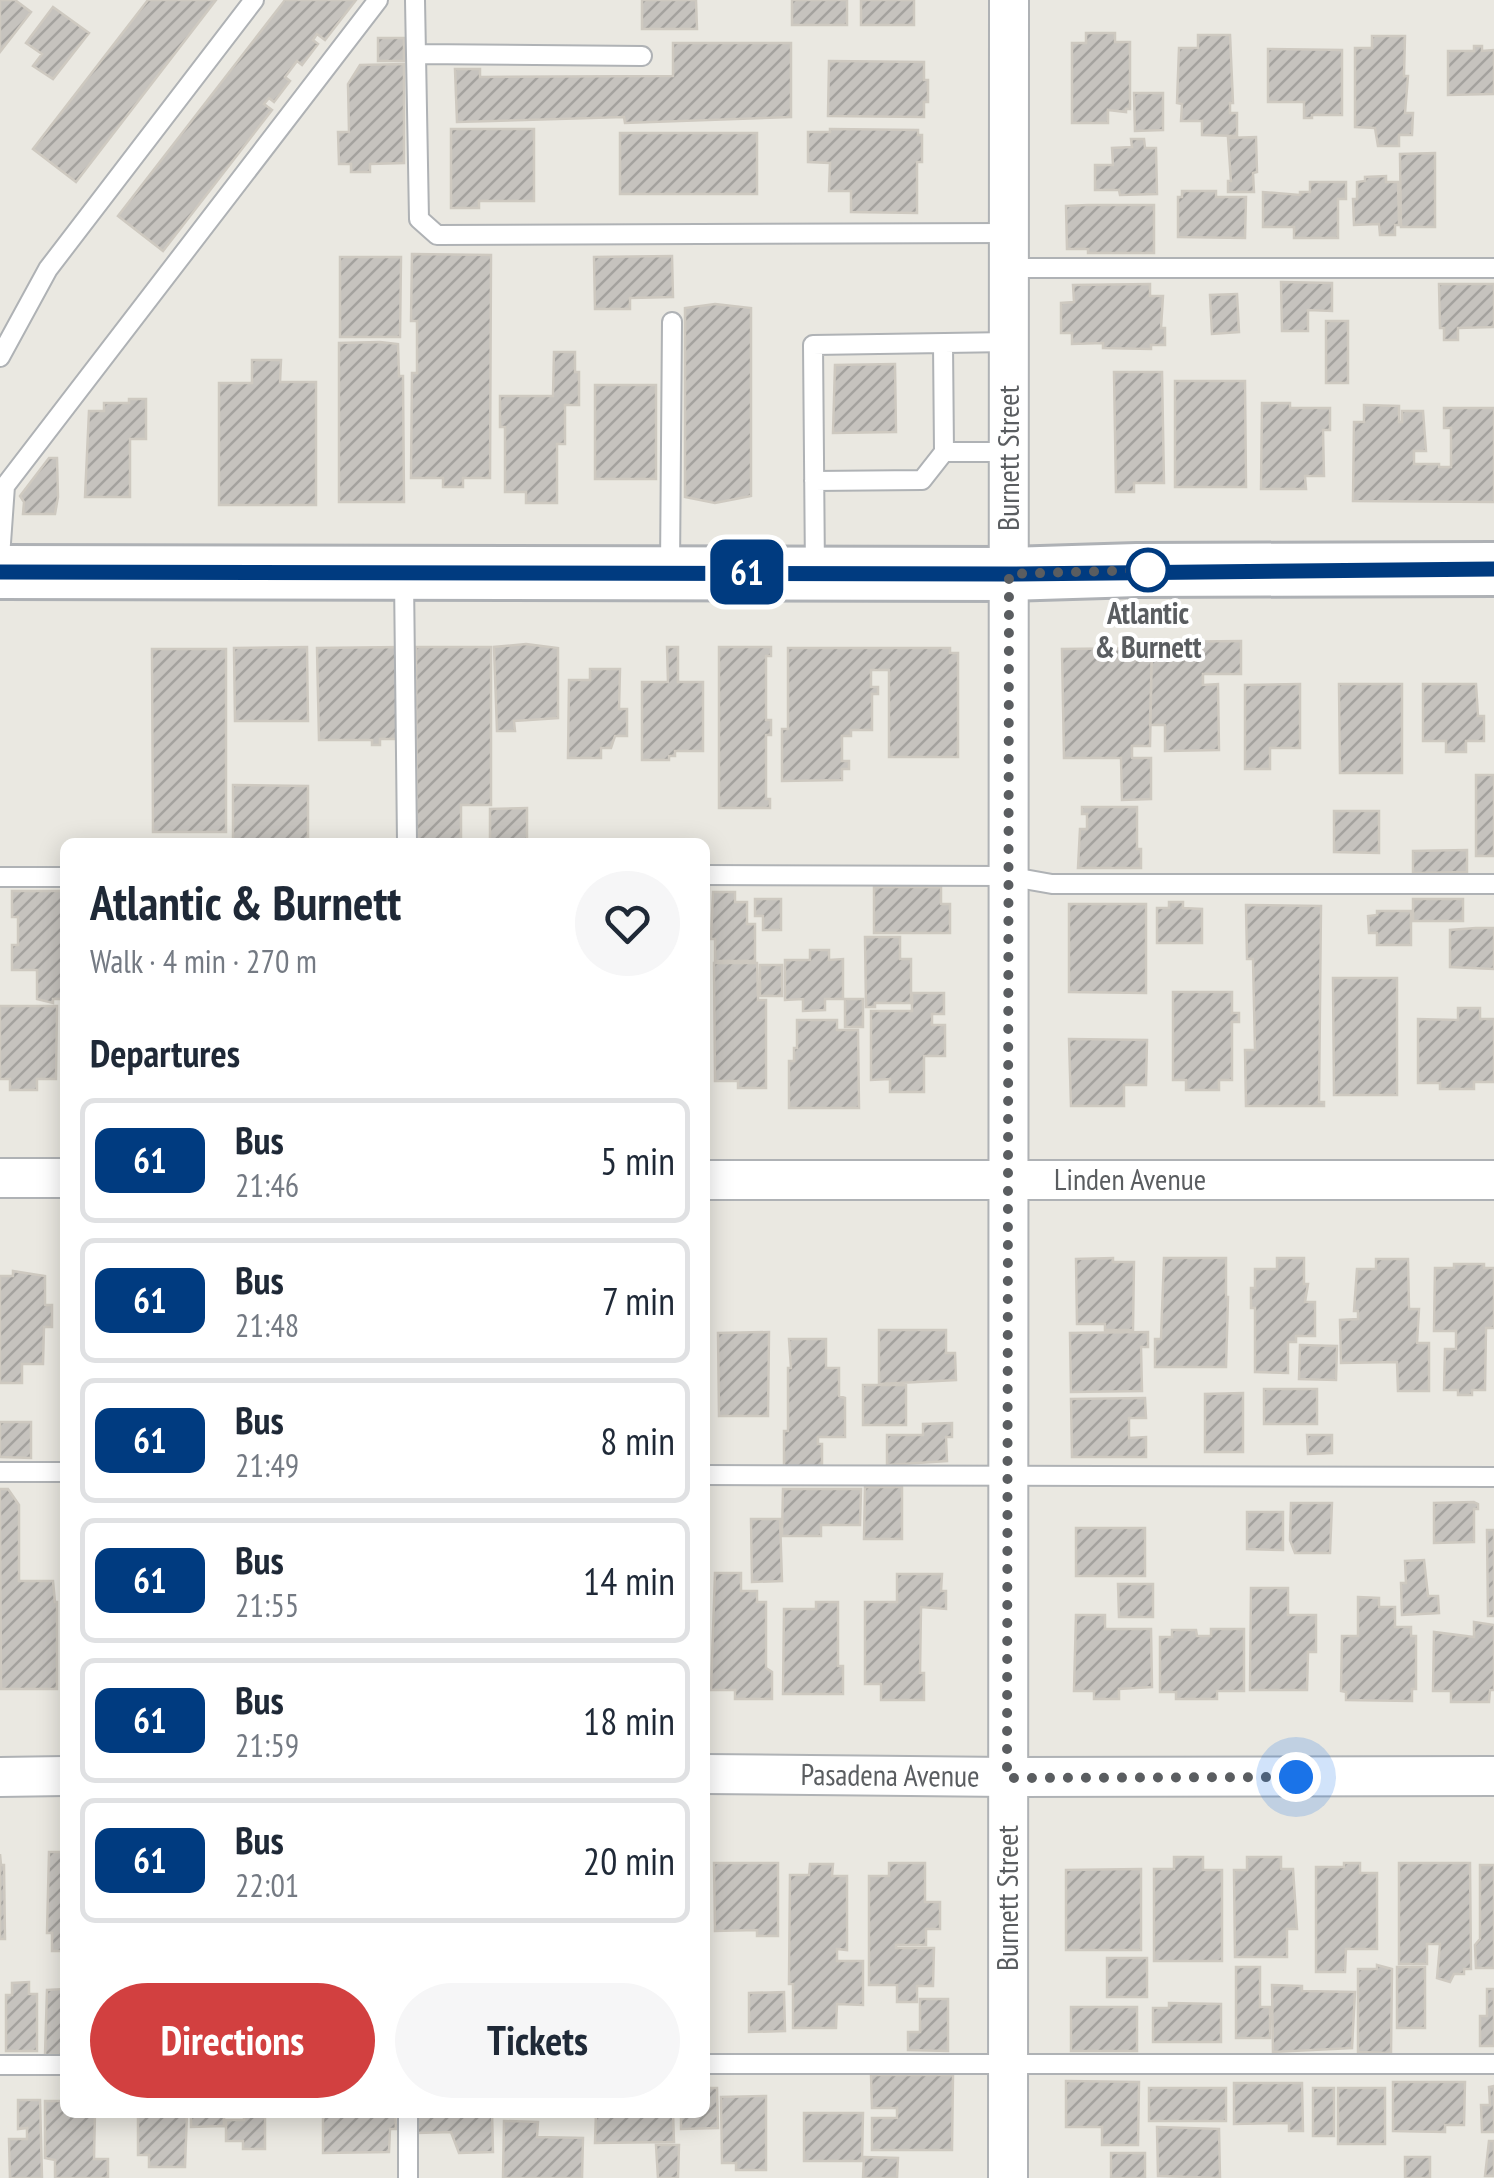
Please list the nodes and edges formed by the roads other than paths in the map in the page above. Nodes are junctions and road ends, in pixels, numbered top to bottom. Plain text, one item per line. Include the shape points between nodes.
1 (254, 0) edge
2 (378, 0) edge
3 (415, 0) edge
4 (1009, 0) edge
5 (416, 54) junction
6 (642, 56) dead end
7 (1010, 251) junction
8 (1494, 268) edge
9 (672, 322) dead end
10 (1010, 342) junction
11 (943, 344) junction
12 (0, 356) edge
13 (944, 452) junction
14 (1010, 452) junction
15 (814, 481) junction
16 (0, 557) edge
17 (1494, 569) edge
18 (0, 572) edge
19 (670, 572) junction
20 (815, 572) junction
21 (1009, 574) junction
22 (404, 575) junction
23 (407, 838) edge
24 (710, 875) edge
25 (1007, 876) junction
26 (0, 877) edge
27 (60, 877) edge
28 (1494, 884) edge
29 (0, 1178) edge
30 (60, 1178) edge
31 (710, 1180) edge
32 (1008, 1180) junction
33 (1494, 1180) edge
34 (0, 1472) edge
35 (60, 1472) edge
36 (710, 1475) edge
37 (1009, 1476) junction
38 (1494, 1477) edge
39 (710, 1774) edge
40 (60, 1776) edge
41 (1494, 1776) edge
42 (0, 1777) edge
43 (1007, 1778) junction
44 (710, 2064) edge
45 (1494, 2064) edge
46 (60, 2065) edge
47 (1008, 2065) junction
48 (0, 2066) edge
49 (408, 2118) edge
50 (408, 2178) edge
51 (1008, 2178) edge

1 - 12 lane via 48,270
2 - 16 lane via 5,486
3 - 5 lane
4 - 7 street, Burnett Street
5 - 6 lane
5 - 7 lane via 419,219 438,234
7 - 8 lane
7 - 10 street, Burnett Street
9 - 19 lane
10 - 11 lane
10 - 14 street, Burnett Street
11 - 13 lane
11 - 15 lane via 813,345
13 - 14 lane
13 - 15 lane via 922,480
14 - 21 street, Burnett Street
15 - 20 lane
17 - 21 main road
18 - 22 main road
19 - 20 main road
19 - 22 main road
20 - 21 main road
21 - 25 street, Burnett Street
22 - 23 lane
24 - 25 lane
25 - 28 lane via 1052,884
25 - 32 street, Burnett Street
26 - 27 lane
29 - 30 street
31 - 32 street, Linden Avenue
32 - 33 street, Linden Avenue
32 - 37 street, Burnett Street
34 - 35 lane
36 - 37 lane
37 - 38 lane
37 - 43 street, Burnett Street
39 - 43 street, Pasadena Avenue
40 - 42 street
41 - 43 street, Pasadena Avenue
43 - 47 street, Burnett Street
44 - 47 lane
45 - 47 lane
46 - 48 lane
47 - 51 street, Burnett Street
49 - 50 lane

